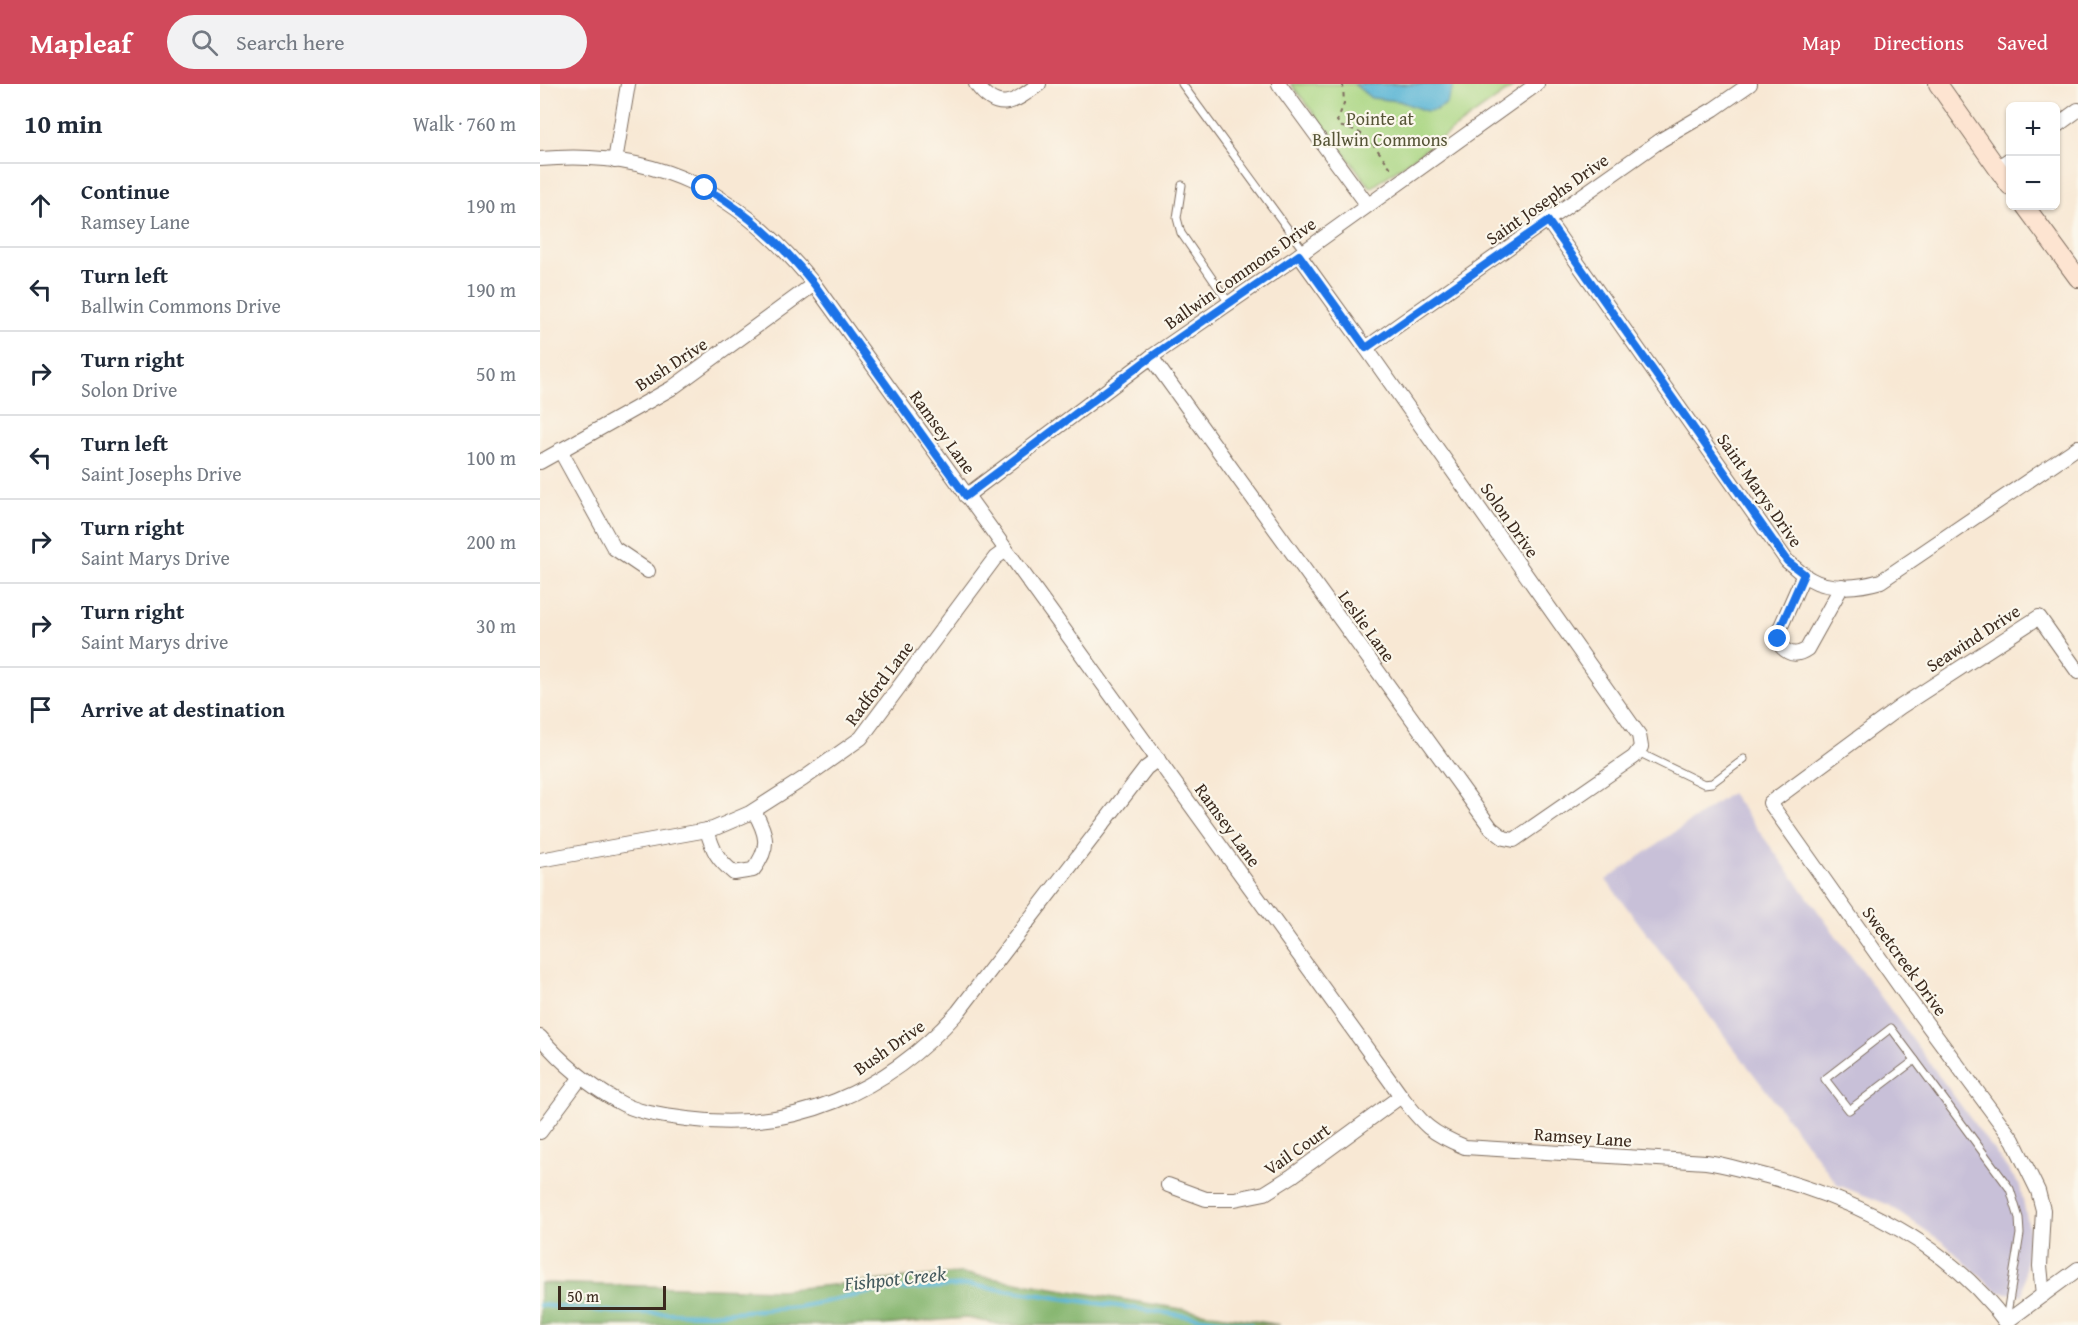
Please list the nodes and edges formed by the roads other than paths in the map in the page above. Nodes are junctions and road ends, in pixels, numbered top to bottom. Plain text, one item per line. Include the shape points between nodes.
1 (628, 84) edge
2 (976, 84) edge
3 (1039, 84) edge
4 (1182, 84) edge
5 (1279, 84) edge
6 (1537, 84) edge
7 (1750, 84) edge
8 (1938, 84) edge
9 (2078, 110) edge
10 (2060, 123) edge
11 (540, 159) edge
12 (615, 160) junction
13 (2004, 164) edge
14 (1182, 185) dead end
15 (1367, 204) junction
16 (2028, 210) edge
17 (1548, 221) junction
18 (1301, 253) junction
19 (2078, 278) edge
20 (814, 284) junction
21 (1229, 303) junction
22 (1366, 348) junction
23 (1151, 357) junction
24 (2078, 447) edge
25 (560, 450) junction
26 (540, 462) edge
27 (966, 496) junction
28 (1006, 550) junction
29 (648, 571) dead end
30 (1804, 574) junction
31 (1842, 586) junction
32 (2078, 672) edge
33 (1900, 707) joint
34 (1638, 752) junction
35 (1158, 759) junction
36 (1744, 759) dead end
37 (754, 811) junction
38 (707, 830) junction
39 (540, 860) edge
40 (540, 1037) edge
41 (1914, 1059) junction
42 (581, 1077) junction
43 (1401, 1096) junction
44 (540, 1132) edge
45 (1168, 1185) dead end
46 (2078, 1269) edge
47 (2043, 1295) junction
48 (2007, 1324) edge

1 - 12 street
2 - 3 street via 985,97 996,103 1018,99
4 - 18 lane
5 - 15 street
6 - 15 street, Ballwin Commons Drive
7 - 17 street, Saint Josephs Drive via 1661,140
8 - 13 street
9 - 10 street
11 - 12 street, Ramsey Lane
12 - 20 street, Ramsey Lane via 676,175 724,199 779,244
14 - 21 lane via 1177,218 1181,232
15 - 18 street, Ballwin Commons Drive
16 - 19 street
17 - 22 street, Saint Josephs Drive
17 - 30 street, Saint Marys Drive via 1787,561
18 - 21 street, Ballwin Commons Drive
18 - 22 street, Solon Drive
20 - 25 street, Bush Drive via 672,388
20 - 27 street, Ramsey Lane
21 - 23 street, Ballwin Commons Drive
22 - 34 street, Solon Drive via 1637,732 1641,741
23 - 27 street, Ballwin Commons Drive
23 - 34 street, Leslie Lane via 1491,828 1514,840
24 - 31 street, Saint Marys Drive via 1881,581
25 - 26 street, Bush Drive
25 - 29 street via 614,548
27 - 28 street, Ramsey Lane
28 - 35 street, Ramsey Lane
28 - 37 street, Radford Lane via 995,558 861,738
30 - 31 street, Saint Marys Drive via 1822,584
30 - 31 street via 1778,633 1780,646 1790,653 1807,649
32 - 33 street, Seawind Drive via 2039,617
33 - 47 street, Sweetcreek Drive via 1770,803 2013,1140 2043,1210
34 - 36 lane via 1704,784 1712,783
35 - 42 street, Bush Drive via 1146,768 946,1026 921,1050 864,1088 814,1111 760,1120 699,1121 649,1113 618,1102
35 - 43 street, Ramsey Lane
37 - 38 street, Radford Lane
37 - 38 street via 765,831 764,856 753,870 734,873 723,864 713,850
38 - 39 street, Radford Lane
40 - 42 street, Bush Drive via 559,1060
41 - 41 lane via 1891,1028 1825,1079 1849,1110
41 - 48 lane via 2010,1189 2020,1234
42 - 44 street
43 - 45 street, Vail Court via 1264,1193 1206,1199
43 - 48 street, Ramsey Lane via 1430,1130 1465,1147 1706,1162 1823,1193 1914,1238 1960,1272
46 - 47 street
47 - 48 street

